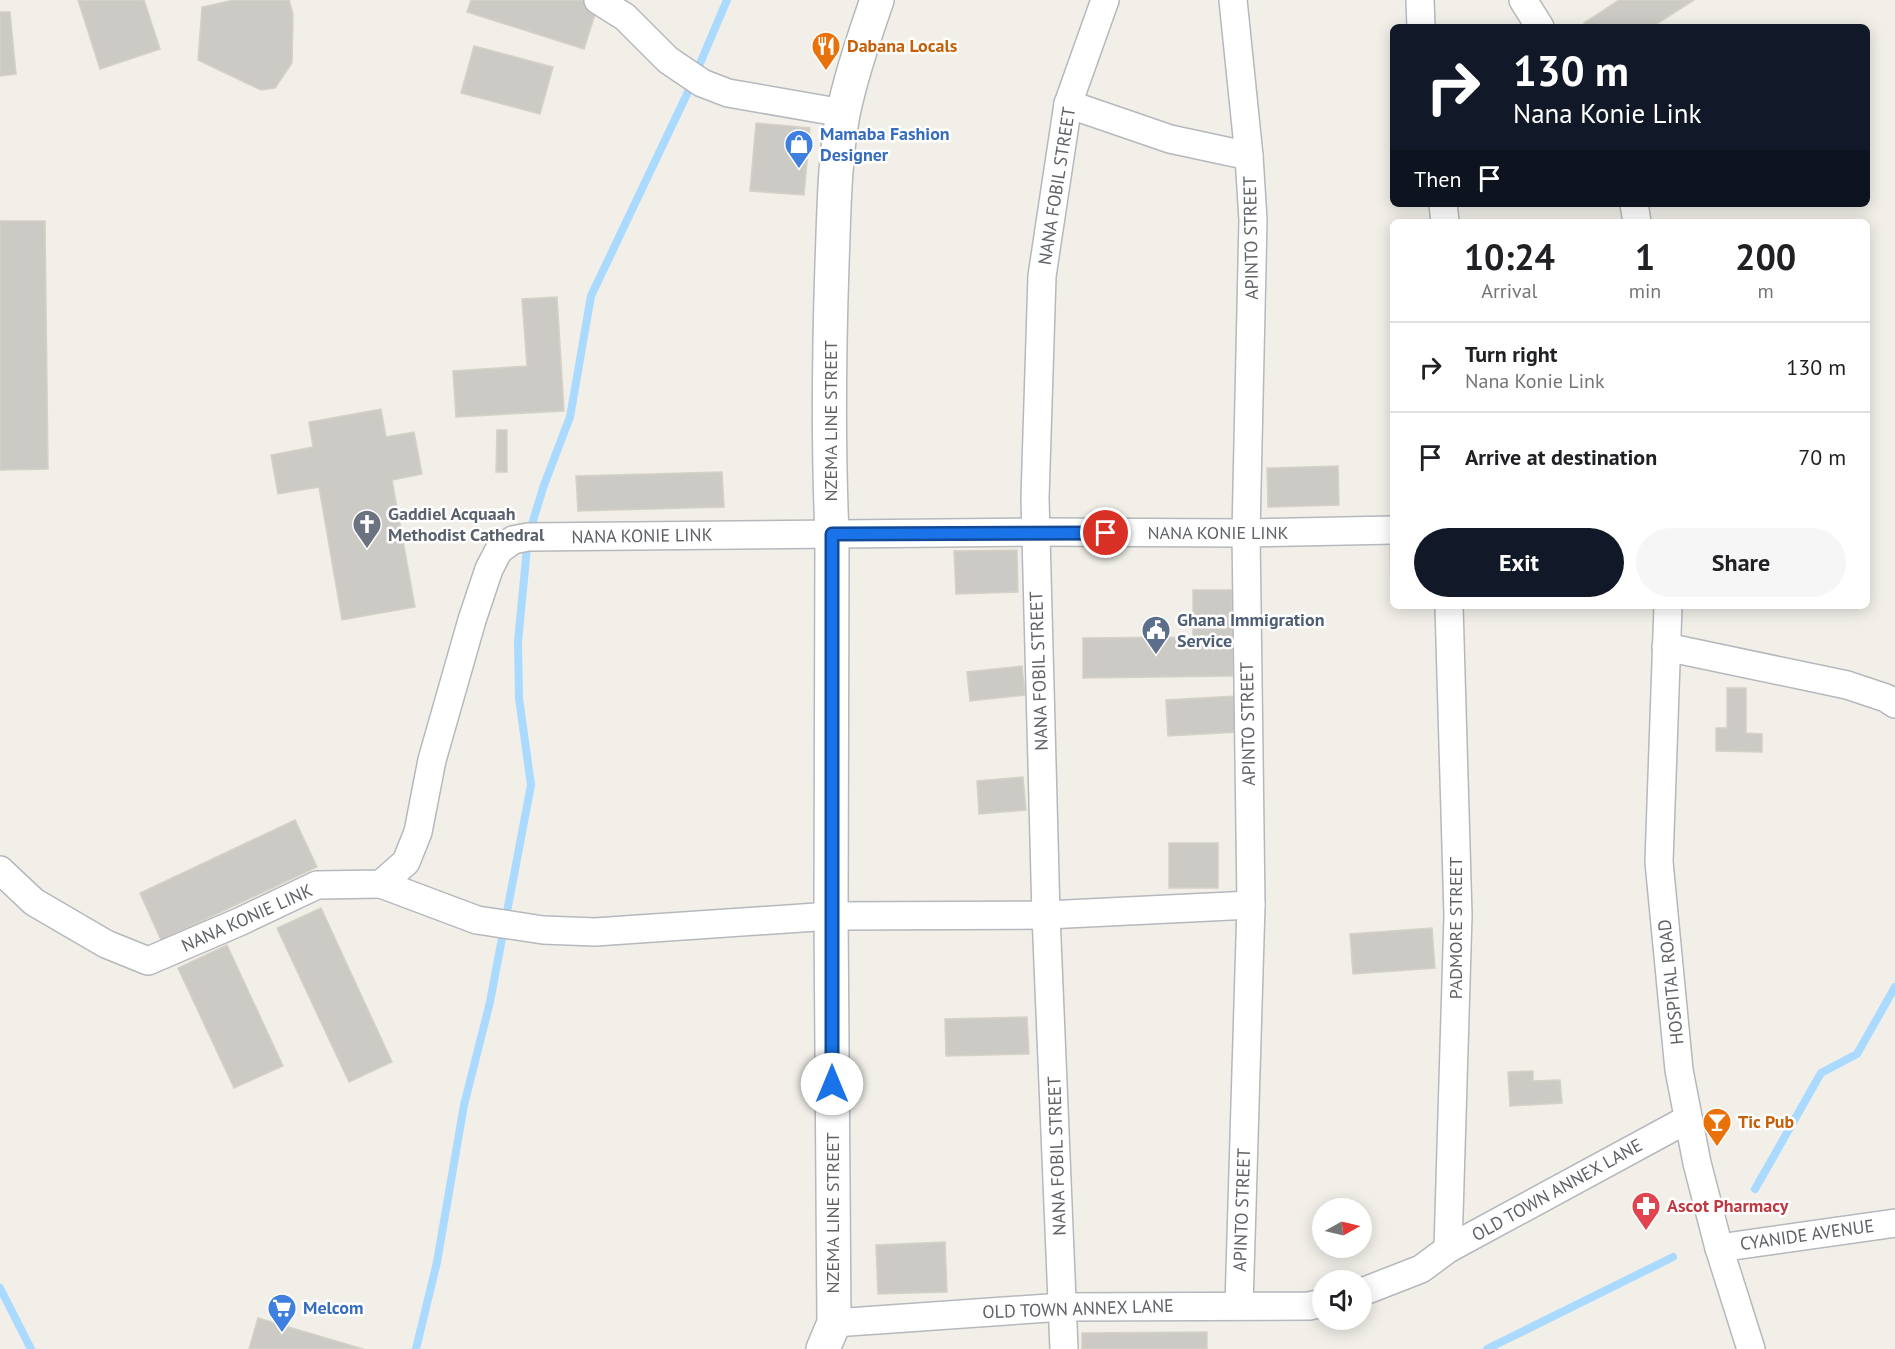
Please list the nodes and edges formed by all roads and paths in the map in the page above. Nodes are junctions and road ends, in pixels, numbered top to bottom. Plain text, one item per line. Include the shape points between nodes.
1 (598, 0) edge
2 (877, 0) edge
3 (1105, 0) edge
4 (1233, 0) edge
5 (1420, 0) edge
6 (1523, 0) edge
7 (1421, 24) edge
8 (1538, 24) edge
9 (1068, 104) junction
10 (843, 113) junction
11 (1249, 156) junction
12 (1390, 530) edge
13 (1036, 532) junction
14 (1246, 533) junction
15 (832, 534) junction
16 (1449, 609) edge
17 (1668, 609) edge
18 (1666, 647) junction
19 (1895, 704) edge
20 (0, 870) edge
21 (381, 884) junction
22 (1251, 905) junction
23 (1046, 915) junction
24 (831, 916) junction
25 (1688, 1119) junction
26 (1895, 1223) edge
27 (1719, 1248) junction
28 (1448, 1249) junction
29 (1372, 1288) edge
30 (1239, 1305) junction
31 (1312, 1305) edge
32 (1063, 1307) junction
33 (829, 1336) edge
34 (1064, 1349) edge
35 (1750, 1349) edge

1 - 10 street via 625,16 668,60 702,83 728,93
2 - 10 street, NZEMA LINE STREET
3 - 9 street, NANA FOBIL STREET
4 - 11 street, APINTO STREET
5 - 7 street
6 - 8 street
9 - 11 street via 1170,139
9 - 13 street, NANA FOBIL STREET via 1042,276
10 - 15 street, NZEMA LINE STREET via 835,166 831,287
11 - 14 street, APINTO STREET via 1253,220
12 - 14 street, NANA KONIE LINK
13 - 14 street, NANA KONIE LINK
13 - 15 street, NANA KONIE LINK
13 - 23 street, NANA FOBIL STREET
14 - 22 street, APINTO STREET
15 - 21 street, NANA KONIE LINK via 528,537 513,540 499,550 472,620 432,760 418,832 406,862
15 - 24 street, NZEMA LINE STREET
16 - 28 street, PADMORE STREET via 1458,915
17 - 18 street, HOSPITAL ROAD
18 - 19 street via 1847,685
18 - 25 street, HOSPITAL ROAD via 1659,862 1679,1070
20 - 21 street, NANA KONIE LINK via 34,902 106,944 148,961 317,885
21 - 24 street via 477,920 543,930 595,932
22 - 23 street
22 - 30 street, APINTO STREET
23 - 24 street
23 - 32 street, NANA FOBIL STREET
24 - 33 street, NZEMA LINE STREET
25 - 27 street, HOSPITAL ROAD
25 - 28 street, OLD TOWN ANNEX LANE
26 - 27 street, CYANIDE AVENUE
27 - 35 street, HOSPITAL ROAD
28 - 29 street, OLD TOWN ANNEX LANE via 1421,1269
30 - 31 street, OLD TOWN ANNEX LANE
30 - 32 street, OLD TOWN ANNEX LANE
32 - 33 street, OLD TOWN ANNEX LANE
32 - 34 street, NANA FOBIL STREET

